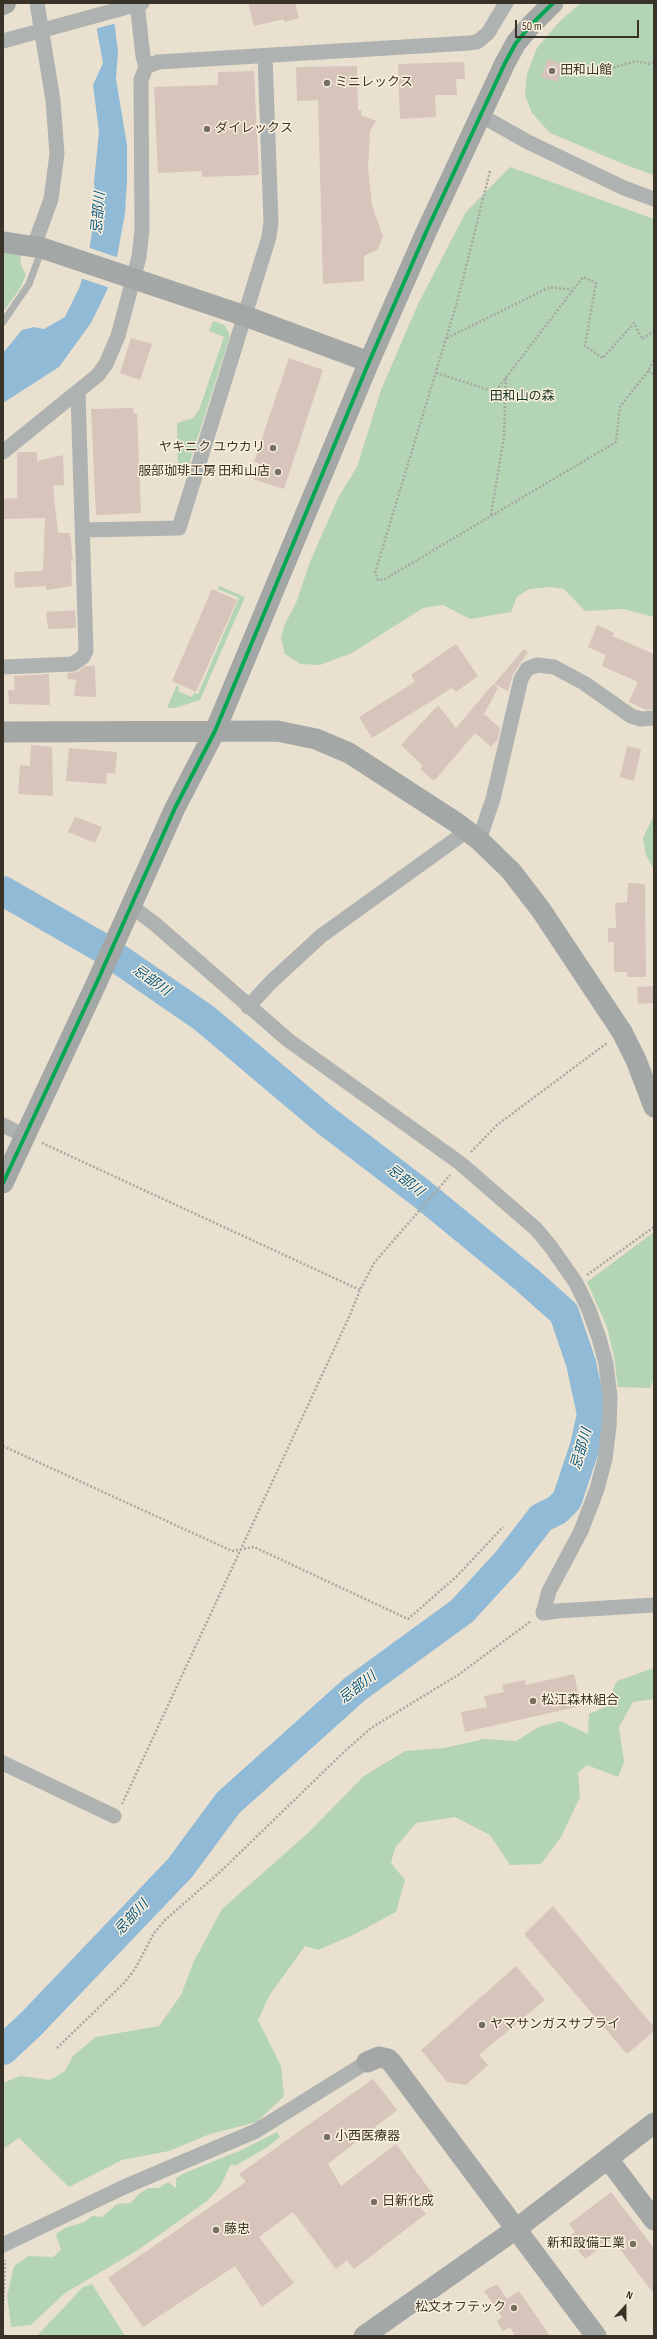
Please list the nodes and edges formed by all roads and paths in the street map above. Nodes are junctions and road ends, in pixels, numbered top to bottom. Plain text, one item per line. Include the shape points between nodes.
1 (38, 3) edge
2 (506, 3) edge
3 (553, 3) edge
4 (135, 4) edge
5 (48, 28) junction
6 (3, 41) edge
7 (265, 56) junction
8 (654, 62) edge
9 (146, 67) junction
10 (598, 72) dead end
11 (480, 115) junction
12 (490, 171) dead end
13 (654, 199) edge
14 (3, 242) edge
15 (40, 247) junction
16 (128, 278) junction
17 (572, 290) junction
18 (245, 316) junction
19 (3, 322) edge
20 (654, 331) edge
21 (446, 338) junction
22 (654, 360) edge
23 (369, 362) junction
24 (648, 371) junction
25 (436, 373) junction
26 (654, 374) edge
27 (506, 377) junction
28 (78, 393) junction
29 (3, 452) edge
30 (491, 515) junction
31 (83, 530) junction
32 (3, 667) edge
33 (654, 718) edge
34 (215, 731) junction
35 (3, 732) edge
36 (473, 835) junction
37 (130, 909) junction
38 (248, 1007) junction
39 (622, 1032) junction
40 (654, 1108) edge
41 (3, 1125) edge
42 (25, 1136) junction
43 (459, 1164) junction
44 (3, 1183) edge
45 (654, 1227) edge
46 (576, 1283) junction
47 (360, 1290) junction
48 (3, 1446) edge
49 (503, 1527) dead end
50 (242, 1549) junction
51 (654, 1605) edge
52 (543, 1613) junction
53 (3, 1763) edge
54 (114, 1816) joint
55 (57, 2048) dead end
56 (367, 2062) joint
57 (654, 2123) edge
58 (608, 2159) junction
59 (654, 2220) edge
60 (516, 2229) junction
61 (4, 2244) edge
62 (3, 2309) edge
63 (364, 2336) edge
64 (596, 2336) edge

1 - 5 street
2 - 7 street via 488,33 473,43
3 - 11 street via 516,43
4 - 5 street
4 - 9 street via 142,56
5 - 6 street
5 - 15 street via 57,154 52,198
7 - 9 street via 158,62
7 - 18 street via 271,222 265,254
8 - 10 path via 649,64 636,61
9 - 16 street via 141,80 142,230 139,257
11 - 13 street via 542,149 624,188
11 - 23 street
12 - 21 path
14 - 15 street
15 - 16 street
15 - 19 lane via 29,284
16 - 18 street
16 - 28 street via 118,336 106,364
17 - 20 path via 583,277 596,283 586,346 603,358 634,323 642,339
17 - 21 path via 550,288
17 - 27 path
18 - 23 street
18 - 31 street via 179,528
21 - 25 path
22 - 24 path
23 - 34 street
24 - 26 path
24 - 30 path via 620,407 616,442
25 - 27 path via 495,392
25 - 30 path via 375,577 378,580 385,579
27 - 30 path via 504,437
28 - 29 street
28 - 31 street
31 - 32 street via 86,642 83,657 73,664
33 - 36 street via 642,719 631,716 584,683 554,667 537,665 527,669 521,679 493,799
34 - 35 street
34 - 36 street via 277,731 316,739 349,753
34 - 37 street via 175,808
36 - 38 street via 321,936
36 - 39 street via 511,871 541,910
37 - 38 street via 155,924
37 - 42 street
38 - 43 street via 305,1052
39 - 40 street via 636,1060
39 - 43 path via 497,1125
41 - 42 street
42 - 44 street
42 - 47 path
43 - 46 street via 536,1229
43 - 47 path via 374,1263
45 - 46 path
46 - 52 street via 589,1310 606,1364 610,1397 609,1426 605,1459 597,1489 581,1531 549,1591
47 - 50 path
48 - 50 path via 232,1551
49 - 50 path via 457,1576 408,1619 254,1547
50 - 54 path
51 - 52 street
52 - 55 path via 458,1675 371,1728 345,1751 220,1872 164,1920 124,1983
53 - 54 street
56 - 60 street via 379,2057 392,2063
56 - 61 street via 256,2132 124,2188
57 - 58 street
58 - 59 street
58 - 60 street
60 - 63 street
60 - 64 street
61 - 62 path

